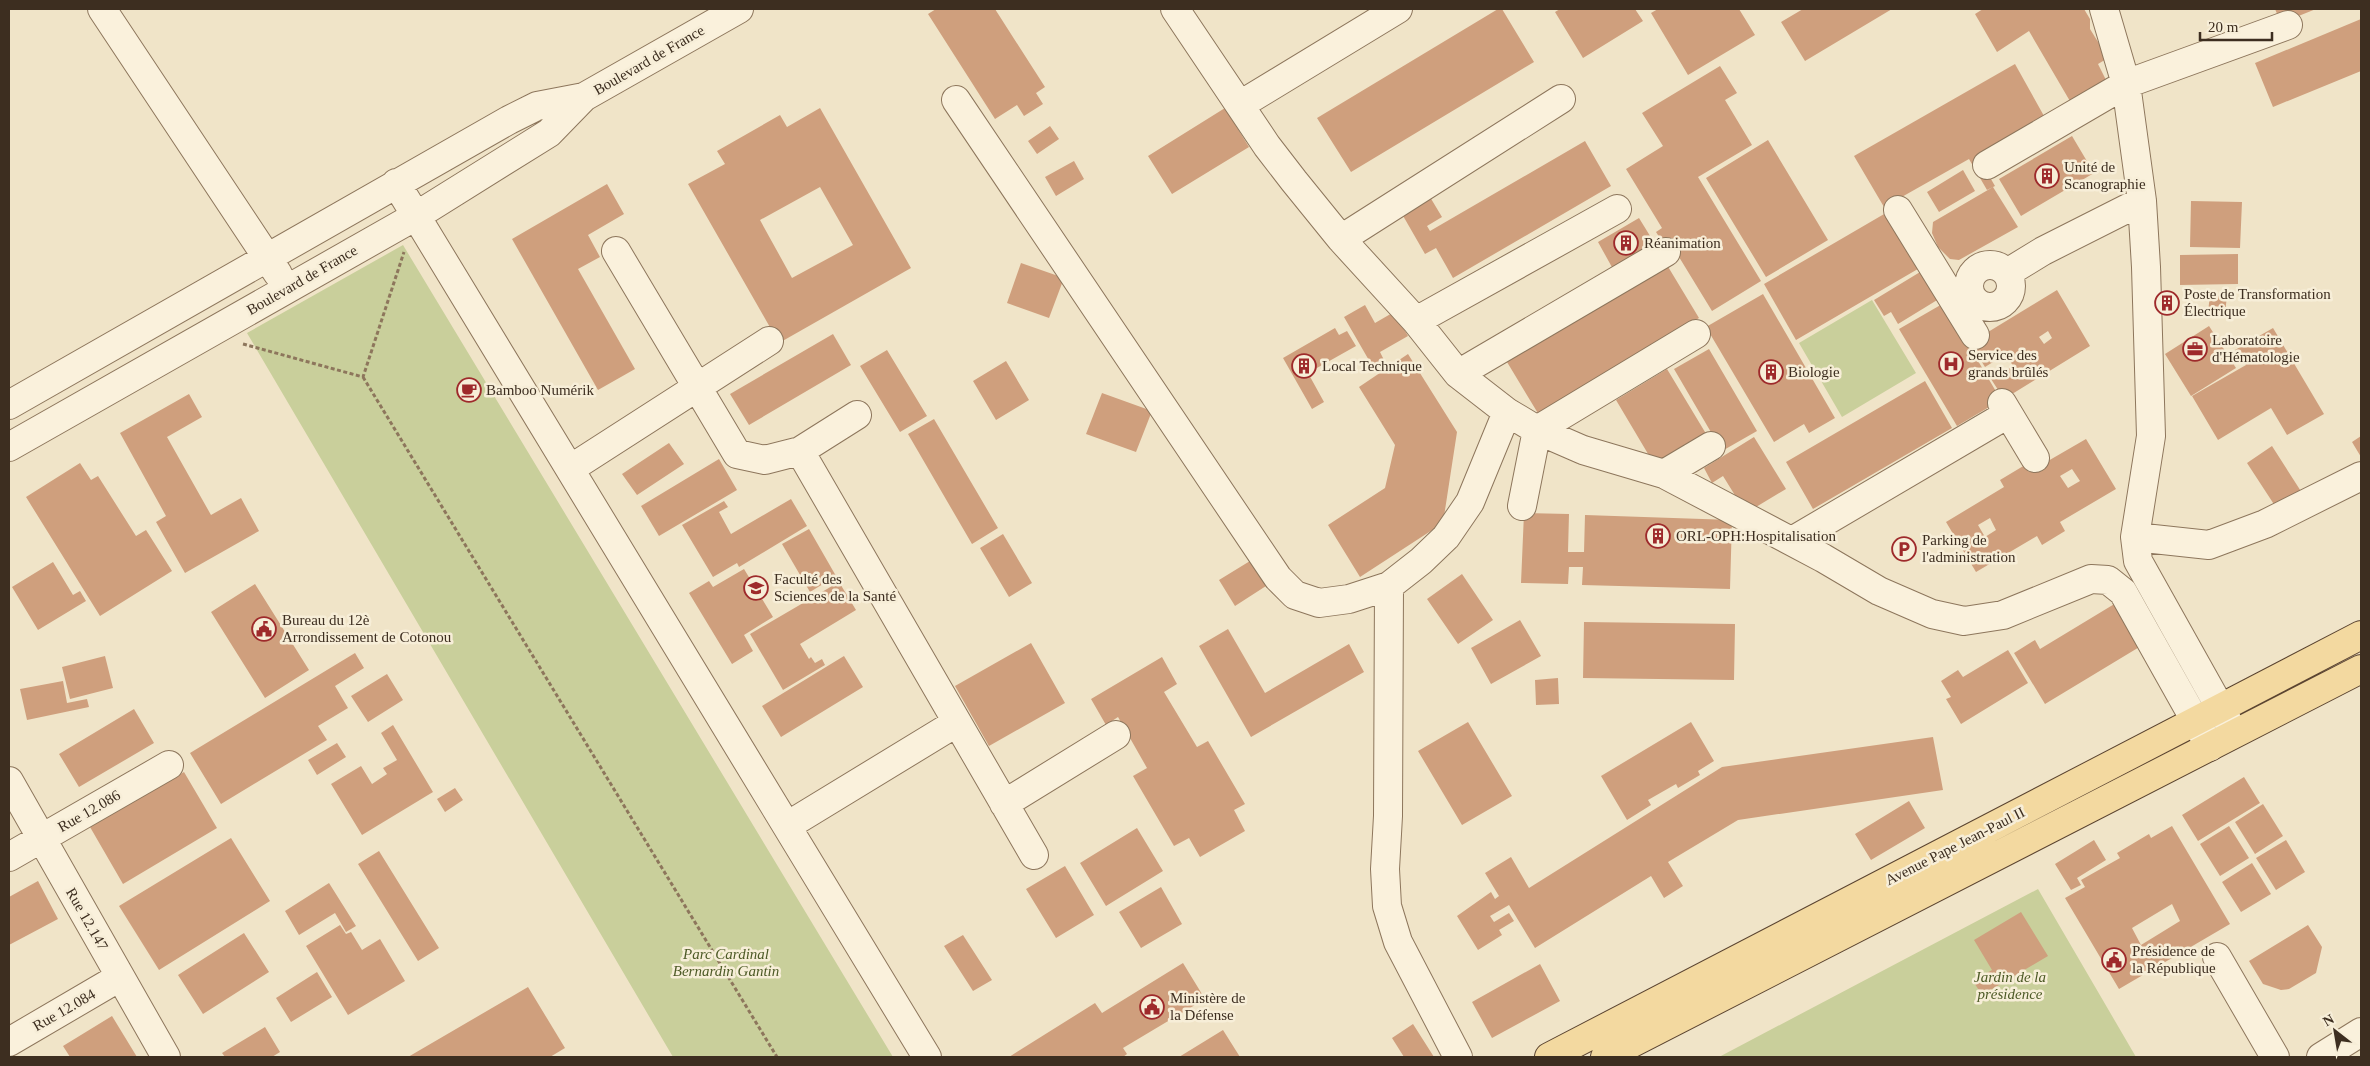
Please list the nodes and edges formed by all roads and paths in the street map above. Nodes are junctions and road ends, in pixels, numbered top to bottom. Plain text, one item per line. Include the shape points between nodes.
1 (102, 9) edge
2 (739, 9) edge
3 (1175, 9) edge
4 (1398, 9) edge
5 (2104, 9) edge
6 (2288, 25) dead end
7 (2126, 84) junction
8 (584, 97) junction
9 (1561, 99) dead end
10 (956, 100) dead end
11 (1240, 105) junction
12 (1987, 165) dead end
13 (396, 183) junction
14 (2142, 201) junction
15 (1617, 209) dead end
16 (1898, 210) dead end
17 (416, 216) junction
18 (1341, 238) junction
19 (616, 251) dead end
20 (1666, 252) dead end
21 (269, 259) junction
22 (287, 288) junction
23 (1963, 298) junction
24 (1416, 321) junction
25 (209, 334) junction
26 (1696, 334) dead end
27 (1975, 335) dead end
28 (768, 341) dead end
29 (1458, 374) junction
30 (363, 377) junction
31 (697, 386) junction
32 (9, 406) edge
33 (1507, 412) junction
34 (857, 415) dead end
35 (1537, 430) junction
36 (1711, 446) dead end
37 (9, 447) edge
38 (800, 451) junction
39 (2035, 458) dead end
40 (570, 469) junction
41 (1664, 474) junction
42 (2361, 476) edge
43 (1522, 506) dead end
44 (2135, 537) junction
45 (1792, 542) junction
46 (1389, 586) junction
47 (2361, 635) edge
48 (2361, 669) edge
49 (2221, 708) junction
50 (2196, 721) junction
51 (956, 723) junction
52 (2235, 734) junction
53 (1116, 735) dead end
54 (2210, 747) junction
55 (169, 765) dead end
56 (9, 781) edge
57 (1004, 804) junction
58 (786, 826) junction
59 (42, 838) junction
60 (1034, 855) dead end
61 (9, 857) edge
62 (2217, 957) dead end
63 (120, 977) junction
64 (2361, 1032) edge
65 (9, 1042) edge
66 (166, 1057) edge
67 (777, 1057) edge
68 (927, 1057) edge
69 (1458, 1057) edge
70 (1548, 1057) edge
71 (1604, 1057) edge
72 (2275, 1057) edge
73 (2321, 1057) edge

1 - 21 street
2 - 8 street, Boulevard de France
3 - 11 street
4 - 11 street
5 - 7 street
6 - 7 street
7 - 12 street
7 - 14 street
8 - 13 street, Boulevard de France via 537,106
8 - 17 street, Boulevard de France via 550,132
9 - 18 street
10 - 46 street via 1278,578 1295,595 1319,603 1349,599
11 - 18 street via 1267,146
13 - 17 street
13 - 21 street, Boulevard de France
14 - 23 street via 2007,272 1996,266 1983,266 1972,275
14 - 44 street via 2151,436
15 - 24 street
16 - 23 street
17 - 22 street, Boulevard de France
17 - 30 path
17 - 40 street
18 - 24 street
19 - 31 street
20 - 29 street
21 - 22 street
21 - 32 street, Boulevard de France via 189,301
22 - 25 street, Boulevard de France
23 - 27 street
24 - 29 street
25 - 30 path
25 - 37 street, Boulevard de France
26 - 35 street
28 - 31 street
29 - 33 street
30 - 67 path
31 - 38 street via 737,454 765,460
31 - 40 street
33 - 35 street
33 - 46 street via 1470,502 1446,537
34 - 38 street
35 - 41 street via 1583,450
35 - 43 street
36 - 41 street
38 - 51 street
39 - 45 street via 2005,409
40 - 58 street
41 - 45 street
42 - 44 street via 2265,524 2209,545
44 - 49 street via 2138,561
45 - 50 street via 1879,591 1932,614 1964,621 2003,615 2091,579 2108,580 2123,592
46 - 69 street via 1387,906 1398,942
47 - 49 main road, Avenue Pape Jean-Paul II
48 - 52 main road, Avenue Pape Jean-Paul II
49 - 50 main road, Avenue Pape Jean-Paul II
49 - 52 street
50 - 54 street
50 - 70 main road, Avenue Pape Jean-Paul II
51 - 57 street
51 - 58 street
52 - 54 main road, Avenue Pape Jean-Paul II
53 - 57 street
54 - 71 main road, Avenue Pape Jean-Paul II
55 - 59 street, Rue 12.086
56 - 59 street, Rue 12.147
57 - 60 street
58 - 68 street
59 - 61 street, Rue 12.086
59 - 63 street, Rue 12.147
62 - 72 street
63 - 65 street, Rue 12.084
63 - 66 street, Rue 12.147
64 - 73 street

